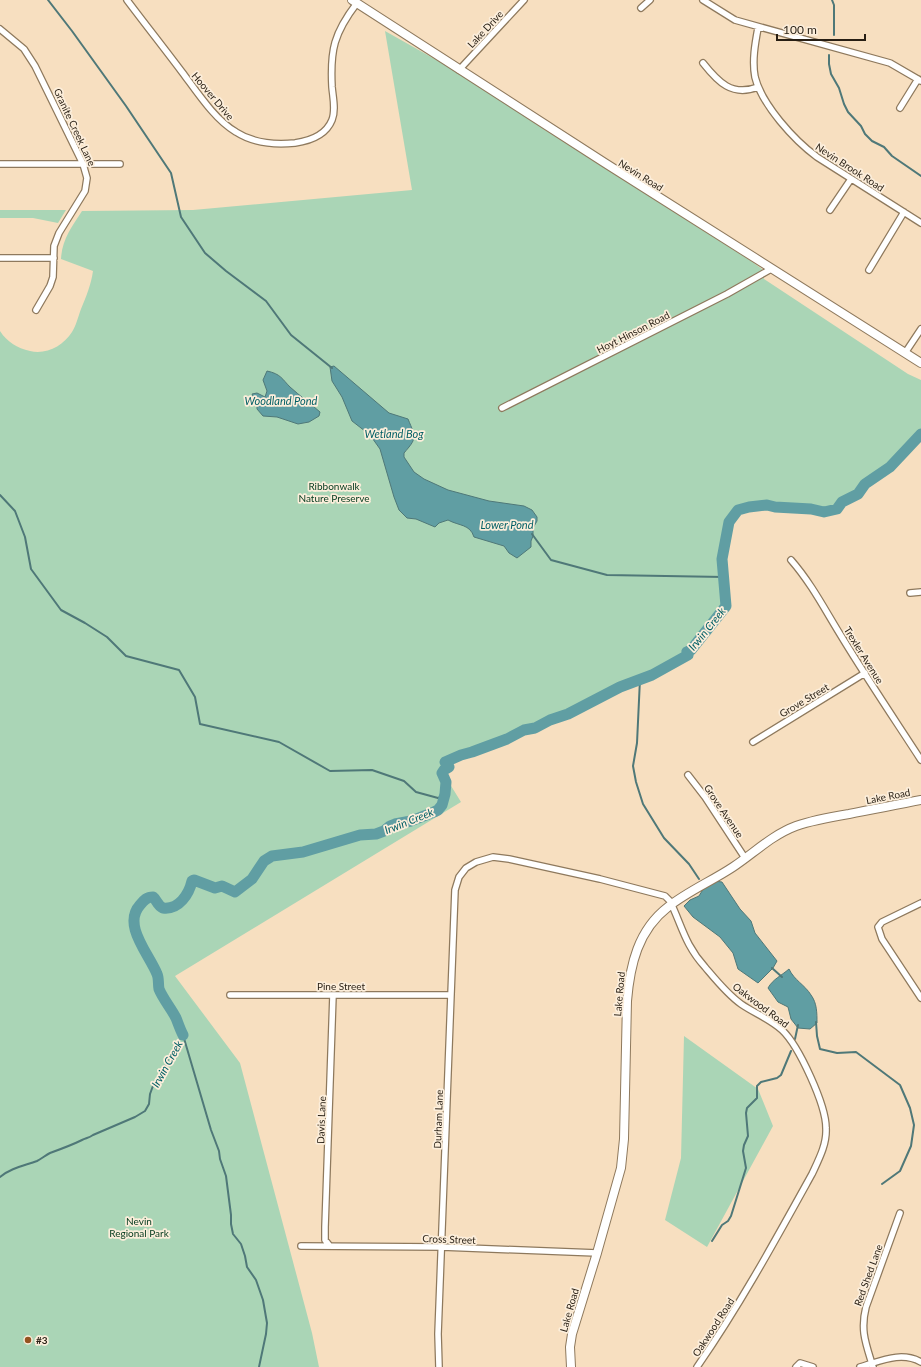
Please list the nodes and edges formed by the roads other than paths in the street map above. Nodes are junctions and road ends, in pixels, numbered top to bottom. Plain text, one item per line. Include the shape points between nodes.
1 (127, 0) edge
2 (524, 0) edge
3 (650, 0) edge
4 (703, 0) edge
5 (354, 2) edge
6 (641, 8) dead end
7 (758, 28) junction
8 (0, 29) edge
9 (703, 64) dead end
10 (459, 70) junction
11 (919, 80) edge
12 (758, 87) junction
13 (900, 108) dead end
14 (0, 164) edge
15 (83, 164) junction
16 (120, 164) dead end
17 (851, 179) junction
18 (830, 210) dead end
19 (904, 212) junction
20 (921, 223) edge
21 (0, 258) edge
22 (54, 258) junction
23 (771, 269) junction
24 (869, 270) dead end
25 (36, 310) dead end
26 (921, 329) edge
27 (905, 353) junction
28 (921, 363) edge
29 (502, 408) dead end
30 (790, 560) dead end
31 (921, 592) edge
32 (910, 593) dead end
33 (865, 673) junction
34 (753, 742) dead end
35 (921, 760) edge
36 (688, 775) dead end
37 (921, 800) edge
38 (745, 858) junction
39 (921, 903) edge
40 (672, 904) junction
41 (230, 995) dead end
42 (333, 995) junction
43 (451, 995) junction
44 (921, 998) edge
45 (900, 1214) dead end
46 (328, 1245) junction
47 (301, 1246) dead end
48 (442, 1247) junction
49 (597, 1253) junction
50 (921, 1362) edge
51 (872, 1365) edge
52 (439, 1367) edge
53 (571, 1367) edge
54 (697, 1367) edge
55 (796, 1367) edge
56 (813, 1367) edge
57 (860, 1367) edge

1 - 5 street, Hoover Drive via 196,91 225,124 248,138 286,144 315,137 326,129 332,120 332,51 339,29
2 - 10 street, Lake Drive
3 - 6 street
4 - 7 street via 735,20
5 - 10 street, Nevin Road
7 - 11 street via 890,63
7 - 12 street, Nevin Brook Road via 754,64
8 - 15 street, Granite Creek Lane via 29,56
9 - 12 street via 725,86 741,91
10 - 23 street, Nevin Road
11 - 13 street
12 - 17 street, Nevin Brook Road via 789,132 803,146
14 - 15 street
15 - 16 street
15 - 22 street, Granite Creek Lane via 87,178 85,191 59,233 54,246
17 - 18 street
17 - 19 street, Nevin Brook Road
19 - 20 street, Nevin Brook Road
19 - 24 street
21 - 22 street
22 - 25 street, Granite Creek Lane via 50,286
23 - 27 street, Nevin Road
23 - 29 street, Hoyt Hinson Road via 727,294
26 - 27 street
27 - 28 street, Nevin Road
30 - 33 street, Trexler Avenue via 820,600
31 - 32 street
33 - 34 street, Grove Street
33 - 35 street, Trexler Avenue
36 - 38 street, Grove Avenue
37 - 38 street, Lake Road via 801,825 775,837
38 - 40 street, Lake Road
39 - 44 street via 882,922 878,927 882,939
40 - 43 street, Durham Lane via 661,894 501,857 489,857 476,862 461,874 455,890
40 - 49 street, Lake Road via 661,913 644,935 638,945 631,969 627,1001 623,1152 618,1181
40 - 54 street, Oakwood Road via 686,941 704,966 734,999 778,1027 794,1045 820,1098 826,1128 824,1144 812,1174 745,1294
41 - 42 street, Pine Street
42 - 43 street, Pine Street
42 - 46 street, Davis Lane via 325,1227
43 - 48 street, Durham Lane
45 - 51 street, Red Shed Lane via 863,1316 864,1336
46 - 47 street, Cross Street
46 - 48 street, Cross Street
48 - 49 street, Cross Street
48 - 52 street, Durham Lane
49 - 53 street, Lake Road via 572,1334
50 - 51 street via 901,1356
51 - 57 street
55 - 56 street via 800,1363

